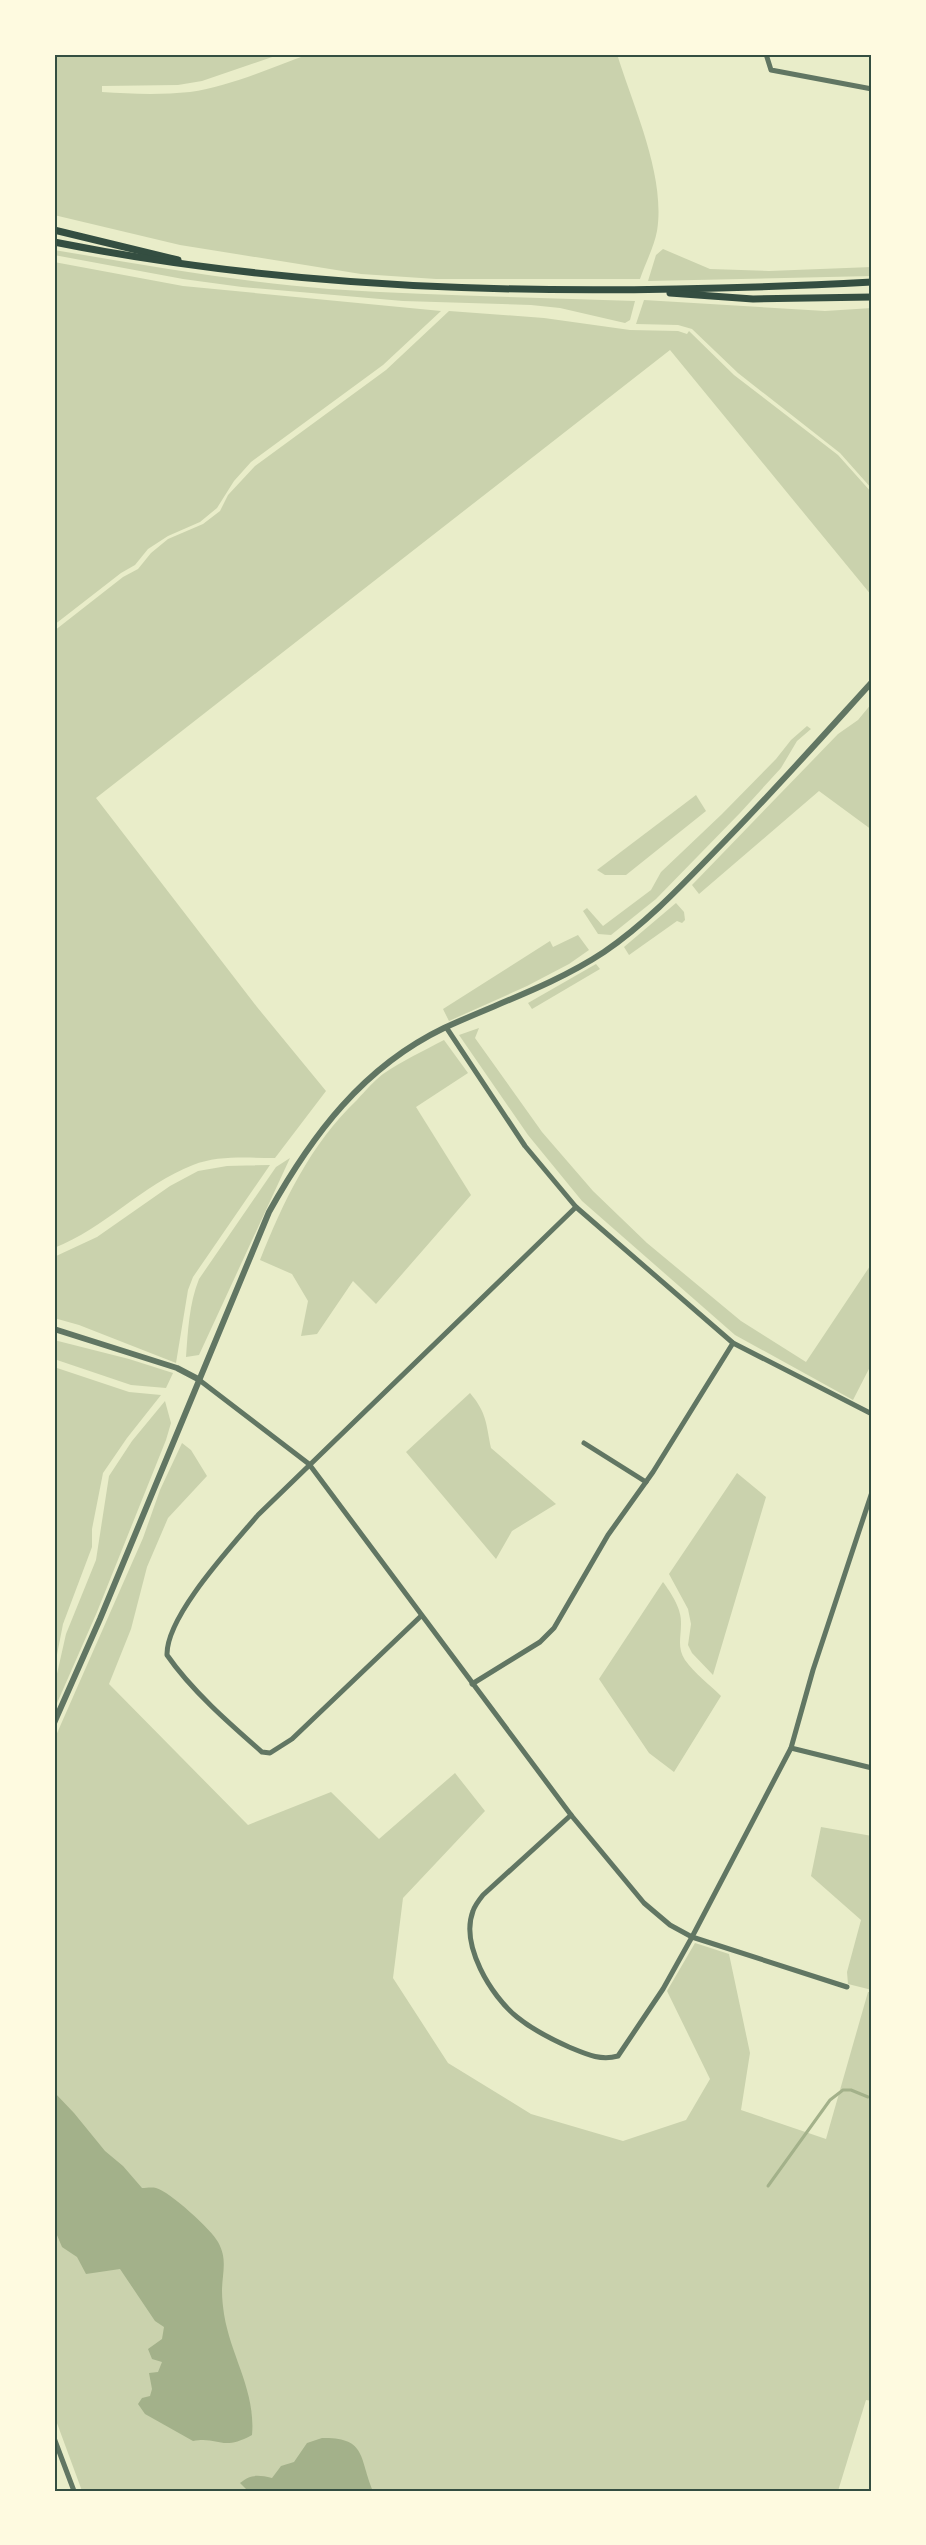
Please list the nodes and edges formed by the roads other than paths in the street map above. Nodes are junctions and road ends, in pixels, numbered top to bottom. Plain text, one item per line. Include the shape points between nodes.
1 (766, 54) edge
2 (872, 89) edge
3 (54, 230) edge
4 (54, 242) edge
5 (201, 265) junction
6 (872, 282) edge
7 (655, 291) junction
8 (872, 297) edge
9 (872, 682) edge
10 (446, 1028) junction
11 (576, 1207) junction
12 (54, 1329) edge
13 (733, 1343) junction
14 (198, 1379) junction
15 (872, 1414) edge
16 (584, 1443) dead end
17 (309, 1464) junction
18 (645, 1482) junction
19 (872, 1492) edge
20 (421, 1616) junction
21 (472, 1684) junction
22 (54, 1723) edge
23 (791, 1748) junction
24 (872, 1768) edge
25 (571, 1815) junction
26 (692, 1937) junction
27 (847, 1987) dead end
28 (54, 2438) edge
29 (74, 2491) edge

1 - 2 street via 771,70
3 - 5 main road
4 - 5 main road via 150,261
5 - 7 main road via 383,283
6 - 7 main road
7 - 8 main road via 753,299
9 - 10 street via 675,894 643,922 603,952 555,980
10 - 11 street via 525,1146
10 - 14 street via 377,1070 336,1111 310,1145 269,1212
11 - 13 street
11 - 17 street
12 - 14 street via 177,1368
13 - 15 street
13 - 18 street
14 - 17 street
14 - 22 street
16 - 18 street
17 - 20 street
17 - 20 street via 258,1515 177,1620 167,1647 167,1655 176,1668 253,1744 270,1753 292,1739
18 - 21 street via 608,1535 554,1628 540,1642
19 - 23 street
20 - 21 street
21 - 25 street
23 - 24 street
23 - 26 street
25 - 26 street via 644,1903
25 - 26 street via 483,1895 473,1909 473,1948 482,1972 496,1995 517,2017 547,2038 577,2050 598,2058 618,2056
26 - 27 street
28 - 29 street

